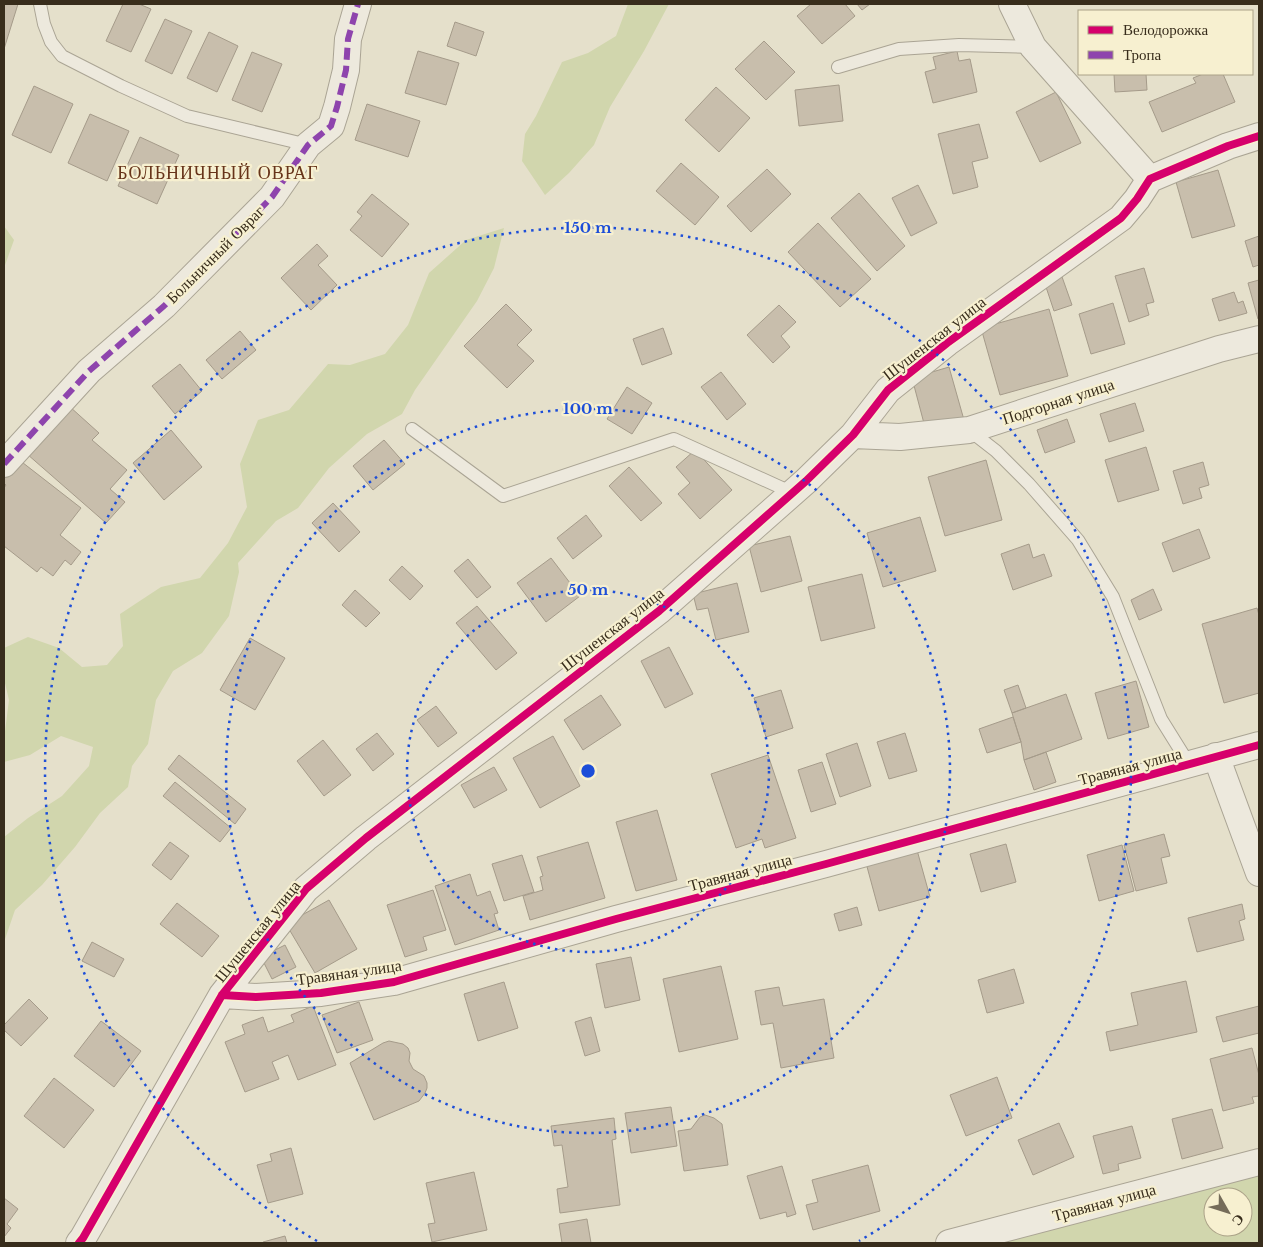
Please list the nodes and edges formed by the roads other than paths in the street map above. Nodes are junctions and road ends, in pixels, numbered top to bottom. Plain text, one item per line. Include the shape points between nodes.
1 (40, 4) edge
2 (358, 4) edge
3 (1012, 4) edge
4 (1033, 47) junction
5 (838, 67) dead end
6 (1259, 136) edge
7 (308, 145) junction
8 (1150, 179) junction
9 (1259, 339) edge
10 (412, 429) dead end
11 (969, 430) junction
12 (852, 435) junction
13 (4, 464) edge
14 (793, 493) junction
15 (1259, 745) edge
16 (1216, 756) junction
17 (1188, 764) junction
18 (1259, 873) edge
19 (222, 995) junction
20 (1259, 1162) edge
21 (79, 1243) edge
22 (949, 1243) edge

1 - 7 lane via 50,42 62,56 187,116
2 - 7 street, Больничный Овраг via 348,39 346,70 331,126
3 - 4 street
4 - 5 lane via 959,45 898,49
4 - 8 street
6 - 8 street
7 - 13 street, Больничный Овраг via 272,197 164,306 89,371
8 - 12 street, Шушенская улица via 1121,218 947,343 888,390
9 - 11 street, Подгорная улица via 1219,348
10 - 14 lane via 503,496 674,439
11 - 12 street, Подгорная улица via 900,437
11 - 17 lane via 1029,484 1078,540 1113,597 1161,719
12 - 14 street, Шушенская улица
14 - 19 street, Шушенская улица via 659,611 366,838 306,889
15 - 16 street, Травяная улица
16 - 17 street, Травяная улица
16 - 18 street
17 - 19 street, Травяная улица via 394,982 321,993 256,997
19 - 21 street, Шушенская улица
20 - 22 street, Травяная улица

